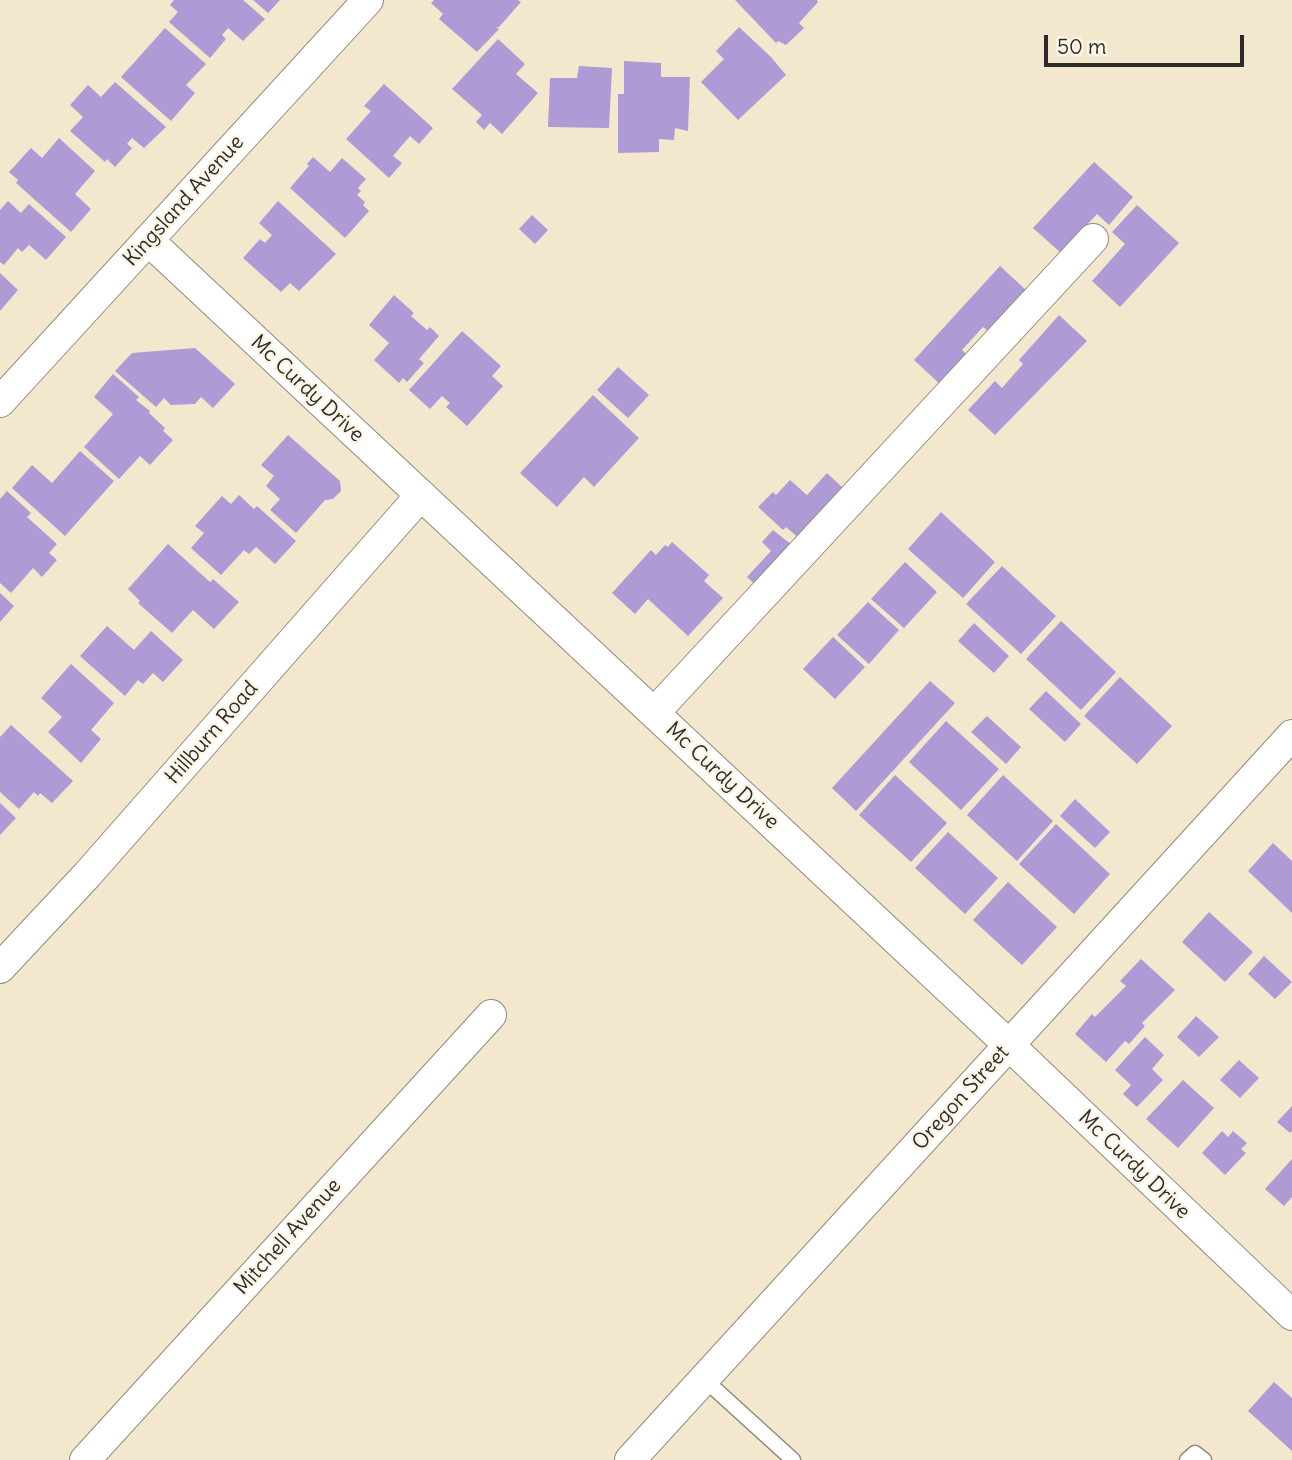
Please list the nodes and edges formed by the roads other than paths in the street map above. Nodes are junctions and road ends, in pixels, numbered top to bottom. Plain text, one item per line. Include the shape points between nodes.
1 (368, 0) edge
2 (1093, 239) dead end
3 (148, 240) junction
4 (0, 402) edge
5 (421, 495) junction
6 (654, 713) junction
7 (1292, 736) edge
8 (0, 968) edge
9 (491, 1015) dead end
10 (1009, 1045) junction
11 (1292, 1315) edge
12 (704, 1379) junction
13 (85, 1460) edge
14 (630, 1460) edge
15 (793, 1460) edge
16 (1187, 1460) edge
17 (1204, 1460) edge

1 - 3 street, Kingsland Avenue
2 - 6 street
3 - 4 street, Kingsland Avenue
3 - 5 street, Mc Curdy Drive
5 - 6 street, Mc Curdy Drive
5 - 8 street, Hillburn Road via 88,876
6 - 10 street, Mc Curdy Drive
7 - 10 street, Oregon Street
9 - 13 street, Mitchell Avenue
10 - 11 street, Mc Curdy Drive
10 - 12 street, Oregon Street
12 - 14 street, Oregon Street
12 - 15 lane
16 - 17 lane via 1195,1453

